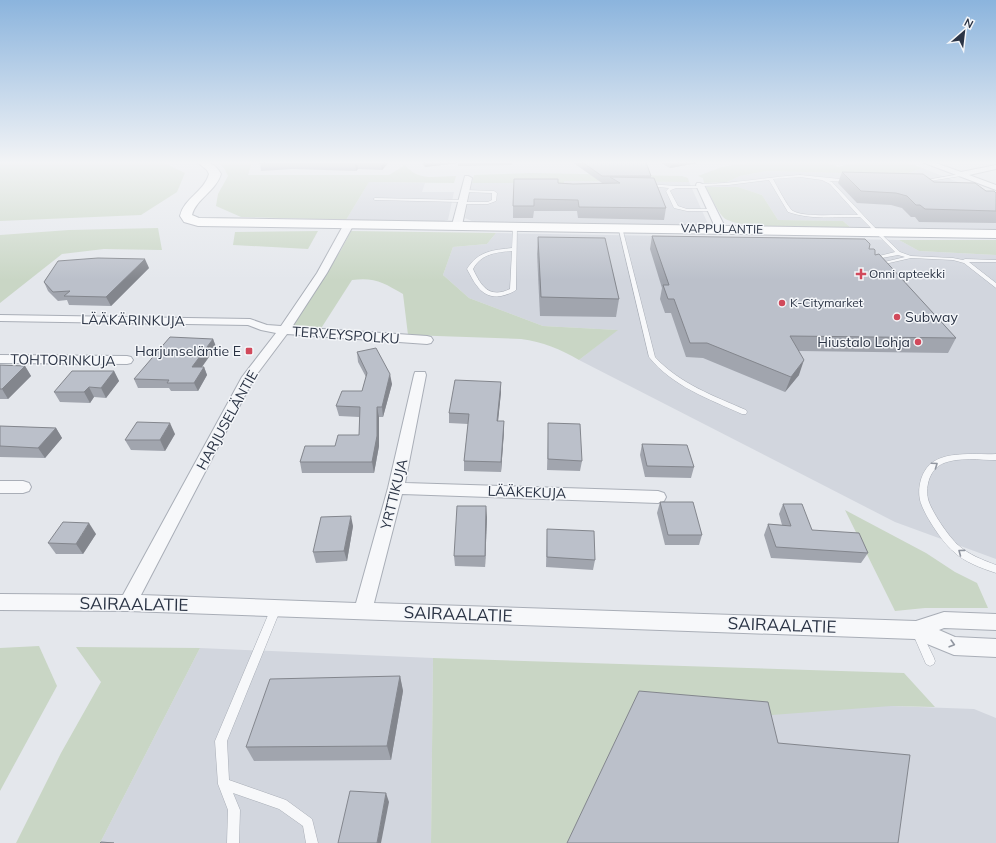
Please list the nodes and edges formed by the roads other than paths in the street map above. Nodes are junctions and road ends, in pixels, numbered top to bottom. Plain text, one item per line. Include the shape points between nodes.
1 (195, 201) edge
2 (433, 201) edge
3 (493, 201) edge
4 (673, 201) edge
5 (708, 201) edge
6 (784, 201) edge
7 (848, 201) edge
8 (462, 202) junction
9 (712, 210) junction
10 (861, 216) junction
11 (349, 224) junction
12 (457, 225) junction
13 (516, 226) junction
14 (620, 227) junction
15 (721, 230) junction
16 (877, 233) junction
17 (996, 234) edge
18 (514, 249) junction
19 (898, 253) junction
20 (911, 258) junction
21 (867, 260) edge
22 (961, 260) junction
23 (996, 261) edge
24 (872, 266) edge
25 (996, 286) edge
26 (0, 318) edge
27 (265, 328) joint
28 (284, 330) junction
29 (427, 340) dead end
30 (0, 359) edge
31 (127, 360) dead end
32 (420, 375) dead end
33 (744, 412) dead end
34 (996, 457) edge
35 (0, 487) edge
36 (23, 487) dead end
37 (396, 488) junction
38 (658, 497) dead end
39 (996, 569) edge
40 (0, 602) edge
41 (128, 603) junction
42 (276, 608) junction
43 (363, 611) junction
44 (996, 622) edge
45 (916, 630) junction
46 (996, 648) edge
47 (930, 661) dead end
48 (224, 784) junction
49 (233, 843) edge
50 (312, 843) edge

1 - 11 street, VAPPULANTIE via 188,208 186,216 198,222
2 - 8 lane
3 - 8 lane
4 - 9 lane via 676,207 687,210
5 - 9 street
6 - 10 lane via 794,213
7 - 10 lane
8 - 12 street
9 - 15 street
10 - 16 lane
11 - 12 street, VAPPULANTIE
11 - 28 street, HARJUSELÄNTIE via 322,273
12 - 13 street, VAPPULANTIE
13 - 14 street, VAPPULANTIE
13 - 18 lane
14 - 15 street, VAPPULANTIE
14 - 33 lane via 652,357 676,380
15 - 16 street, VAPPULANTIE
16 - 17 street, VAPPULANTIE
16 - 19 lane
18 - 18 lane via 513,290 505,294 492,294 482,289 470,269 473,262 483,254
19 - 20 lane
19 - 21 lane
20 - 22 lane
20 - 24 lane
22 - 23 lane
22 - 25 lane via 970,264
26 - 27 street, LÄÄKÄRINKUJA via 250,322
27 - 28 street, TERVEYSPOLKU
28 - 29 street, TERVEYSPOLKU
28 - 41 street, HARJUSELÄNTIE via 248,377
30 - 31 street, TOHTORINKUJA
32 - 37 street, YRTTIKUJA
39 -> 34 lane via 969,558 951,545 924,500 927,474 941,461 953,458
35 - 36 street
37 - 38 street, LÄÄKEKUJA
37 - 43 street, YRTTIKUJA
40 - 41 street, SAIRAALATIE
41 - 42 street, SAIRAALATIE
42 - 43 street, SAIRAALATIE
42 - 48 lane via 221,741
43 - 45 street, SAIRAALATIE
44 - 45 street, SAIRAALATIE via 944,620
45 -> 46 street, SAIRAALATIE via 954,646
45 - 47 lane
48 - 49 lane via 234,810
48 - 50 lane via 282,804 308,823

